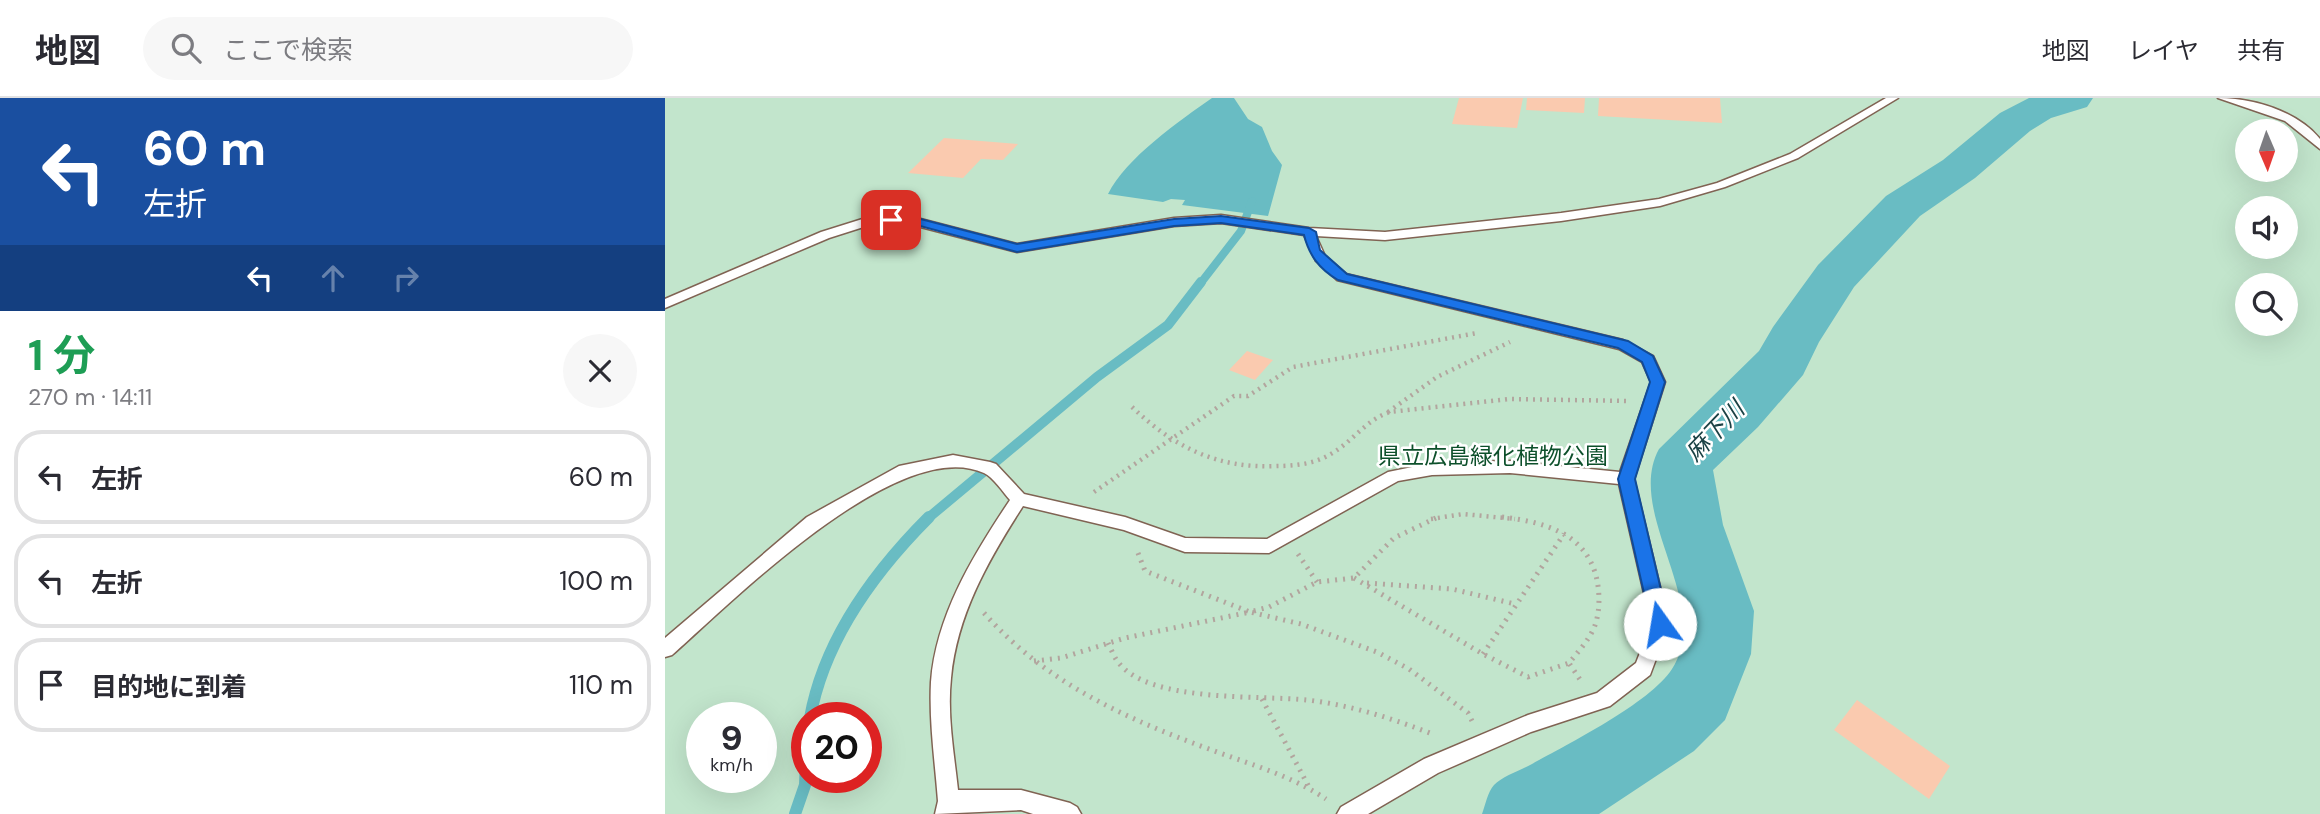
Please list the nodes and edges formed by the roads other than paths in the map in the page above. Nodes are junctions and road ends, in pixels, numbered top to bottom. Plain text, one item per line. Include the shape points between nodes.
1 (1893, 98) edge
2 (2223, 98) edge
3 (2320, 146) edge
4 (1309, 232) junction
5 (665, 304) edge
6 (1626, 479) junction
7 (1019, 499) junction
8 (665, 649) edge
9 (947, 808) edge
10 (1343, 811) edge
11 (1070, 814) edge

1 - 4 lane via 1794,156 1721,185 1660,202 1385,236
2 - 3 lane via 2295,120
4 - 5 lane via 1221,219 1174,222 1017,248 909,220 872,220 825,235
4 - 6 lane via 1314,251 1342,277 1623,345 1648,359 1658,382
6 - 7 lane via 1510,467 1432,469 1394,476 1269,546 1185,545 1125,524
6 - 10 lane via 1660,624 1643,668 1603,700 1486,742
7 - 8 lane via 990,468 953,461 905,470 813,522
7 - 9 lane via 979,559 952,629 941,680
9 - 11 lane via 1021,800

